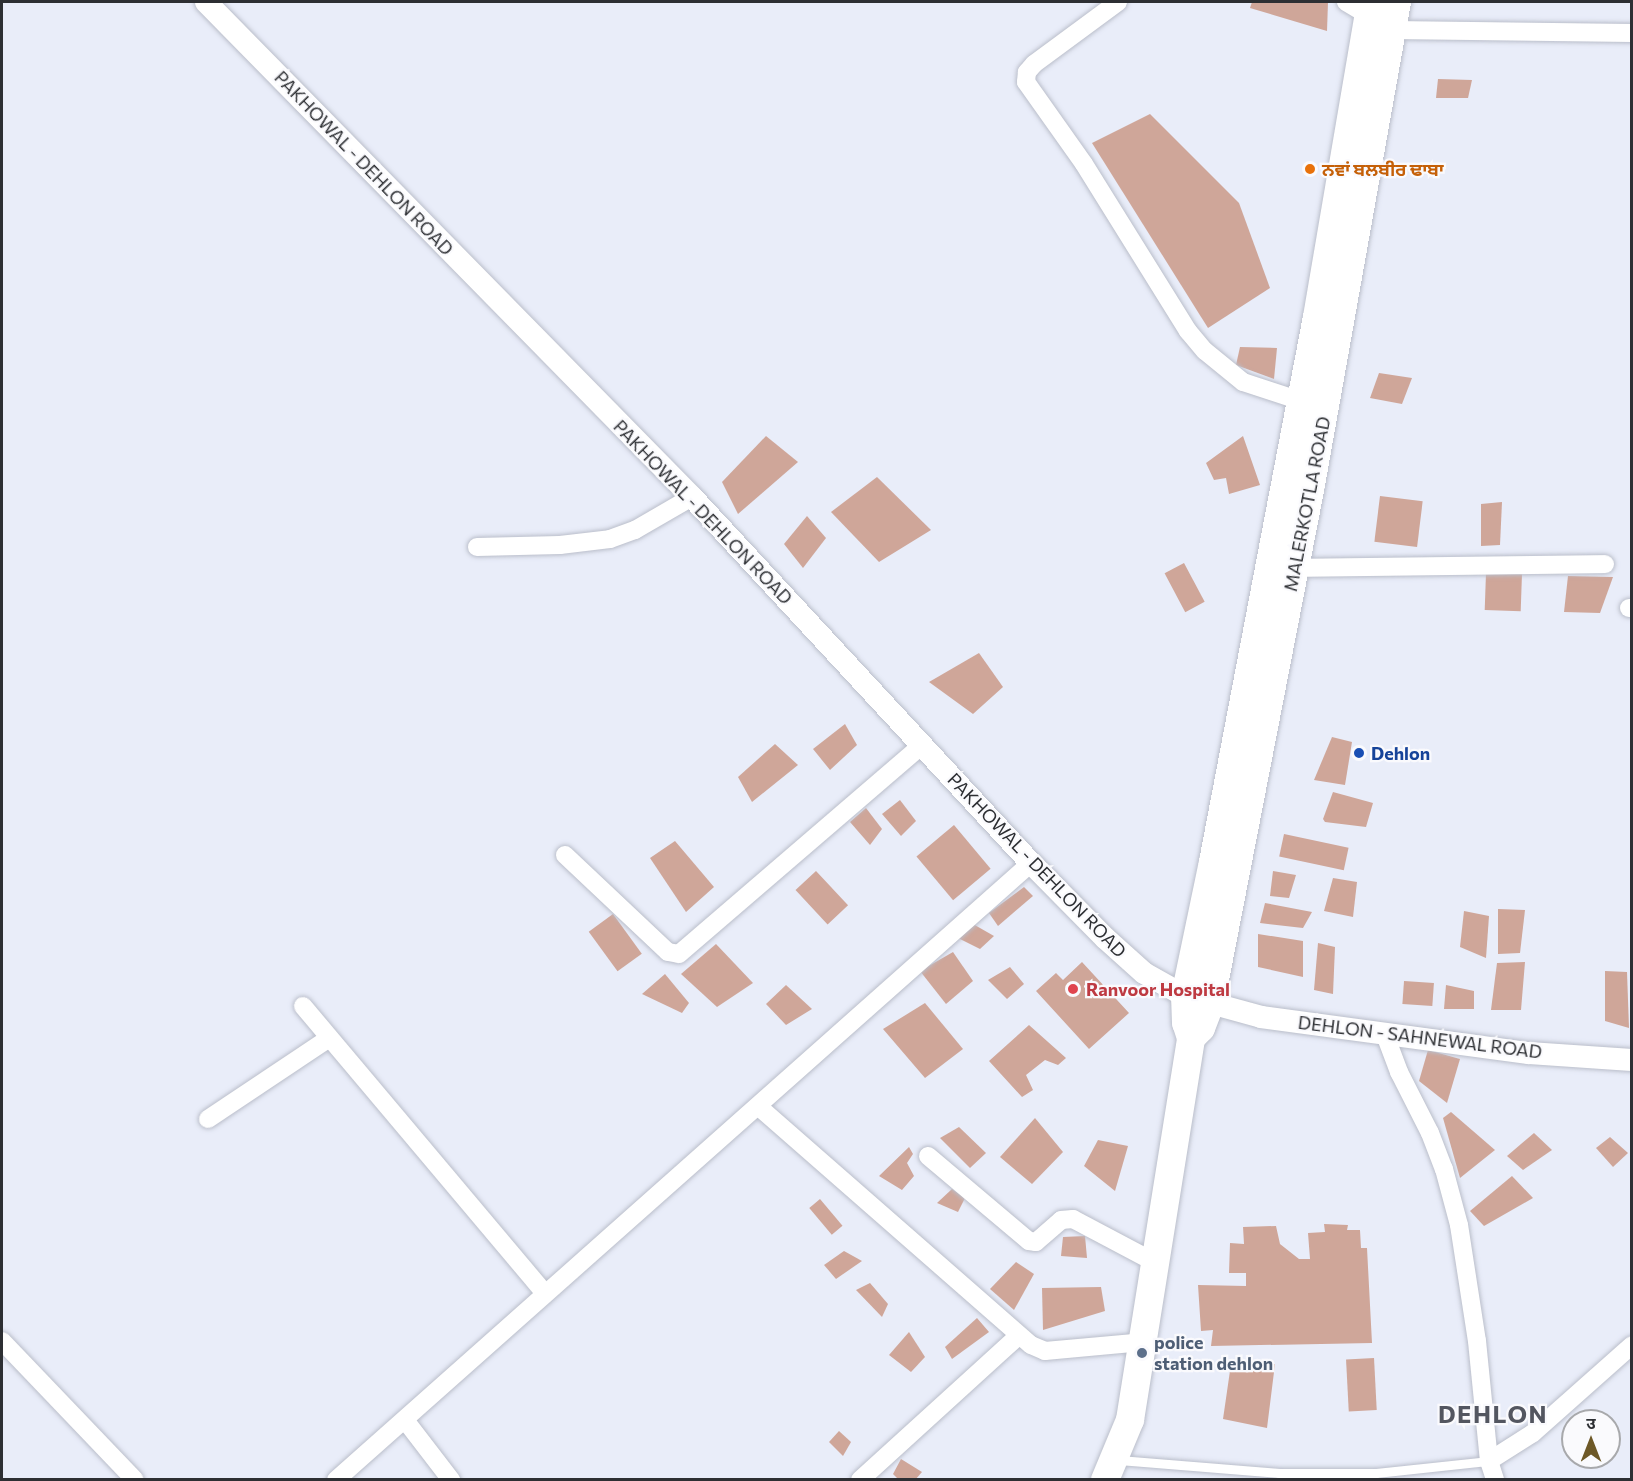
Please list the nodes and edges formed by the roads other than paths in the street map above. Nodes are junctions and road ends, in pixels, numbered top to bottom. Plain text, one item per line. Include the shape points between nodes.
1 (206, 2) edge
2 (1118, 2) edge
3 (1397, 2) edge
4 (1369, 12) edge
5 (1632, 33) edge
6 (1301, 401) junction
7 (692, 497) junction
8 (477, 547) dead end
9 (1605, 564) dead end
10 (1295, 568) junction
11 (922, 745) junction
12 (565, 855) dead end
13 (1032, 863) junction
14 (1198, 1000) junction
15 (303, 1006) dead end
16 (1383, 1032) junction
17 (328, 1040) junction
18 (1632, 1060) edge
19 (759, 1107) junction
20 (208, 1119) dead end
21 (928, 1156) dead end
22 (1156, 1263) junction
23 (545, 1293) junction
24 (1018, 1336) junction
25 (2, 1341) edge
26 (1143, 1342) junction
27 (1632, 1345) edge
28 (405, 1420) junction
29 (1489, 1461) junction
30 (1109, 1469) edge
31 (135, 1479) edge
32 (336, 1479) edge
33 (451, 1479) edge
34 (860, 1479) edge
35 (1495, 1479) edge

1 - 7 street, PAKHOWAL - DEHLON ROAD
2 - 6 street via 1034,64 1027,72 1026,82 1084,164 1188,331 1205,351 1243,382
3 - 4 main road, MALERKOTLA ROAD
4 - 5 street
4 - 6 main road, MALERKOTLA ROAD
4 - 10 main road, MALERKOTLA ROAD
6 - 14 main road, MALERKOTLA ROAD
7 - 8 street via 635,530 610,539
7 - 11 street, PAKHOWAL - DEHLON ROAD
9 - 10 street
10 - 14 main road, MALERKOTLA ROAD
11 - 12 street via 679,954 668,952
11 - 13 street, PAKHOWAL - DEHLON ROAD
13 - 14 street, PAKHOWAL - DEHLON ROAD via 1144,973
13 - 19 street
14 - 16 street, DEHLON - SAHNEWAL ROAD via 1261,1017
14 - 22 main road via 1201,1028 1191,1038
15 - 17 street
16 - 18 street, DEHLON - SAHNEWAL ROAD via 1529,1053
16 - 29 street via 1430,1133 1459,1225 1469,1276
17 - 20 street
17 - 23 street
19 - 23 street
19 - 24 street
21 - 22 street via 1029,1241 1036,1242 1061,1220 1073,1219
22 - 26 main road
23 - 28 street
24 - 26 street via 1045,1351
24 - 34 street
25 - 31 street
26 - 30 main road via 1130,1420
27 - 29 street via 1533,1433
28 - 32 street
28 - 33 street
29 - 30 lane via 1376,1473
29 - 35 street

